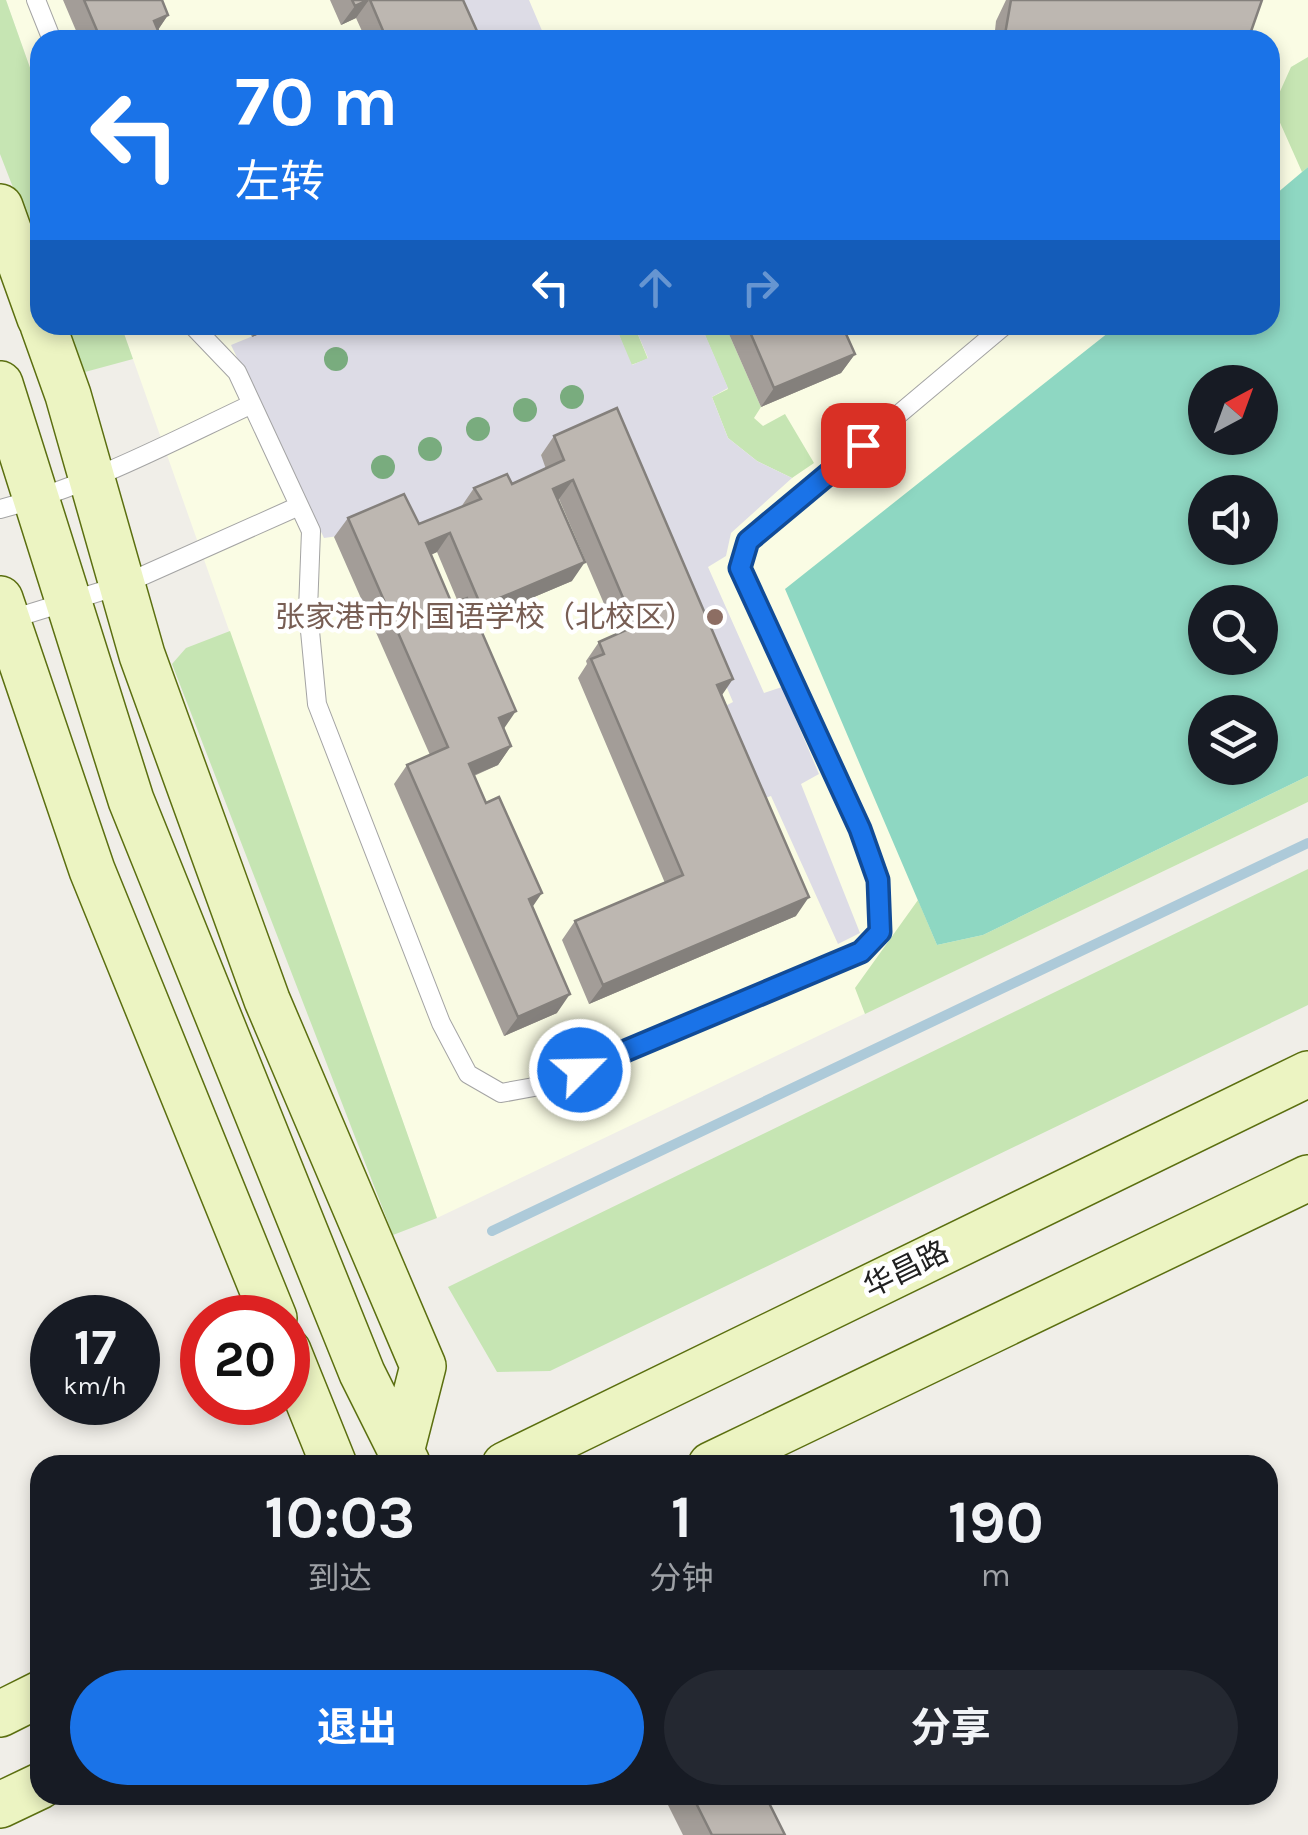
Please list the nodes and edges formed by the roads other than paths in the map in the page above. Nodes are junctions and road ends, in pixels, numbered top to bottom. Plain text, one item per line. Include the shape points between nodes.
1 (36, 0) edge
2 (48, 30) edge
3 (0, 207) edge
4 (30, 291) edge
5 (46, 335) edge
6 (201, 335) edge
7 (994, 335) edge
8 (0, 384) edge
9 (252, 404) junction
10 (92, 480) junction
11 (18, 504) edge
12 (299, 506) junction
13 (122, 584) junction
14 (68, 601) junction
15 (4, 610) edge
16 (1308, 1074) edge
17 (1308, 1178) edge
18 (265, 1295) edge
19 (310, 1406) edge
20 (330, 1455) edge
21 (402, 1455) edge
22 (405, 1455) edge
23 (525, 1455) edge
24 (732, 1455) edge
25 (30, 1699) edge
26 (0, 1714) edge
27 (30, 1791) edge
28 (0, 1805) edge

1 - 2 lane
3 - 4 street
5 - 10 street
6 - 9 lane via 236,372
7 - 12 lane via 748,541 740,568 860,829 878,880 880,932 861,952 545,1086 501,1093 468,1074 441,1023 317,704 308,610 311,531
8 - 11 street
9 - 10 lane
9 - 12 lane
10 - 11 lane
10 - 13 street
11 - 14 street
12 - 13 lane
13 - 14 lane
13 - 22 street via 267,1000 423,1366
14 - 15 lane
14 - 21 street via 131,800 362,1373
15 - 18 street via 92,870
16 - 23 street, 华昌路
17 - 24 street
19 - 20 street
25 - 26 street
27 - 28 street

